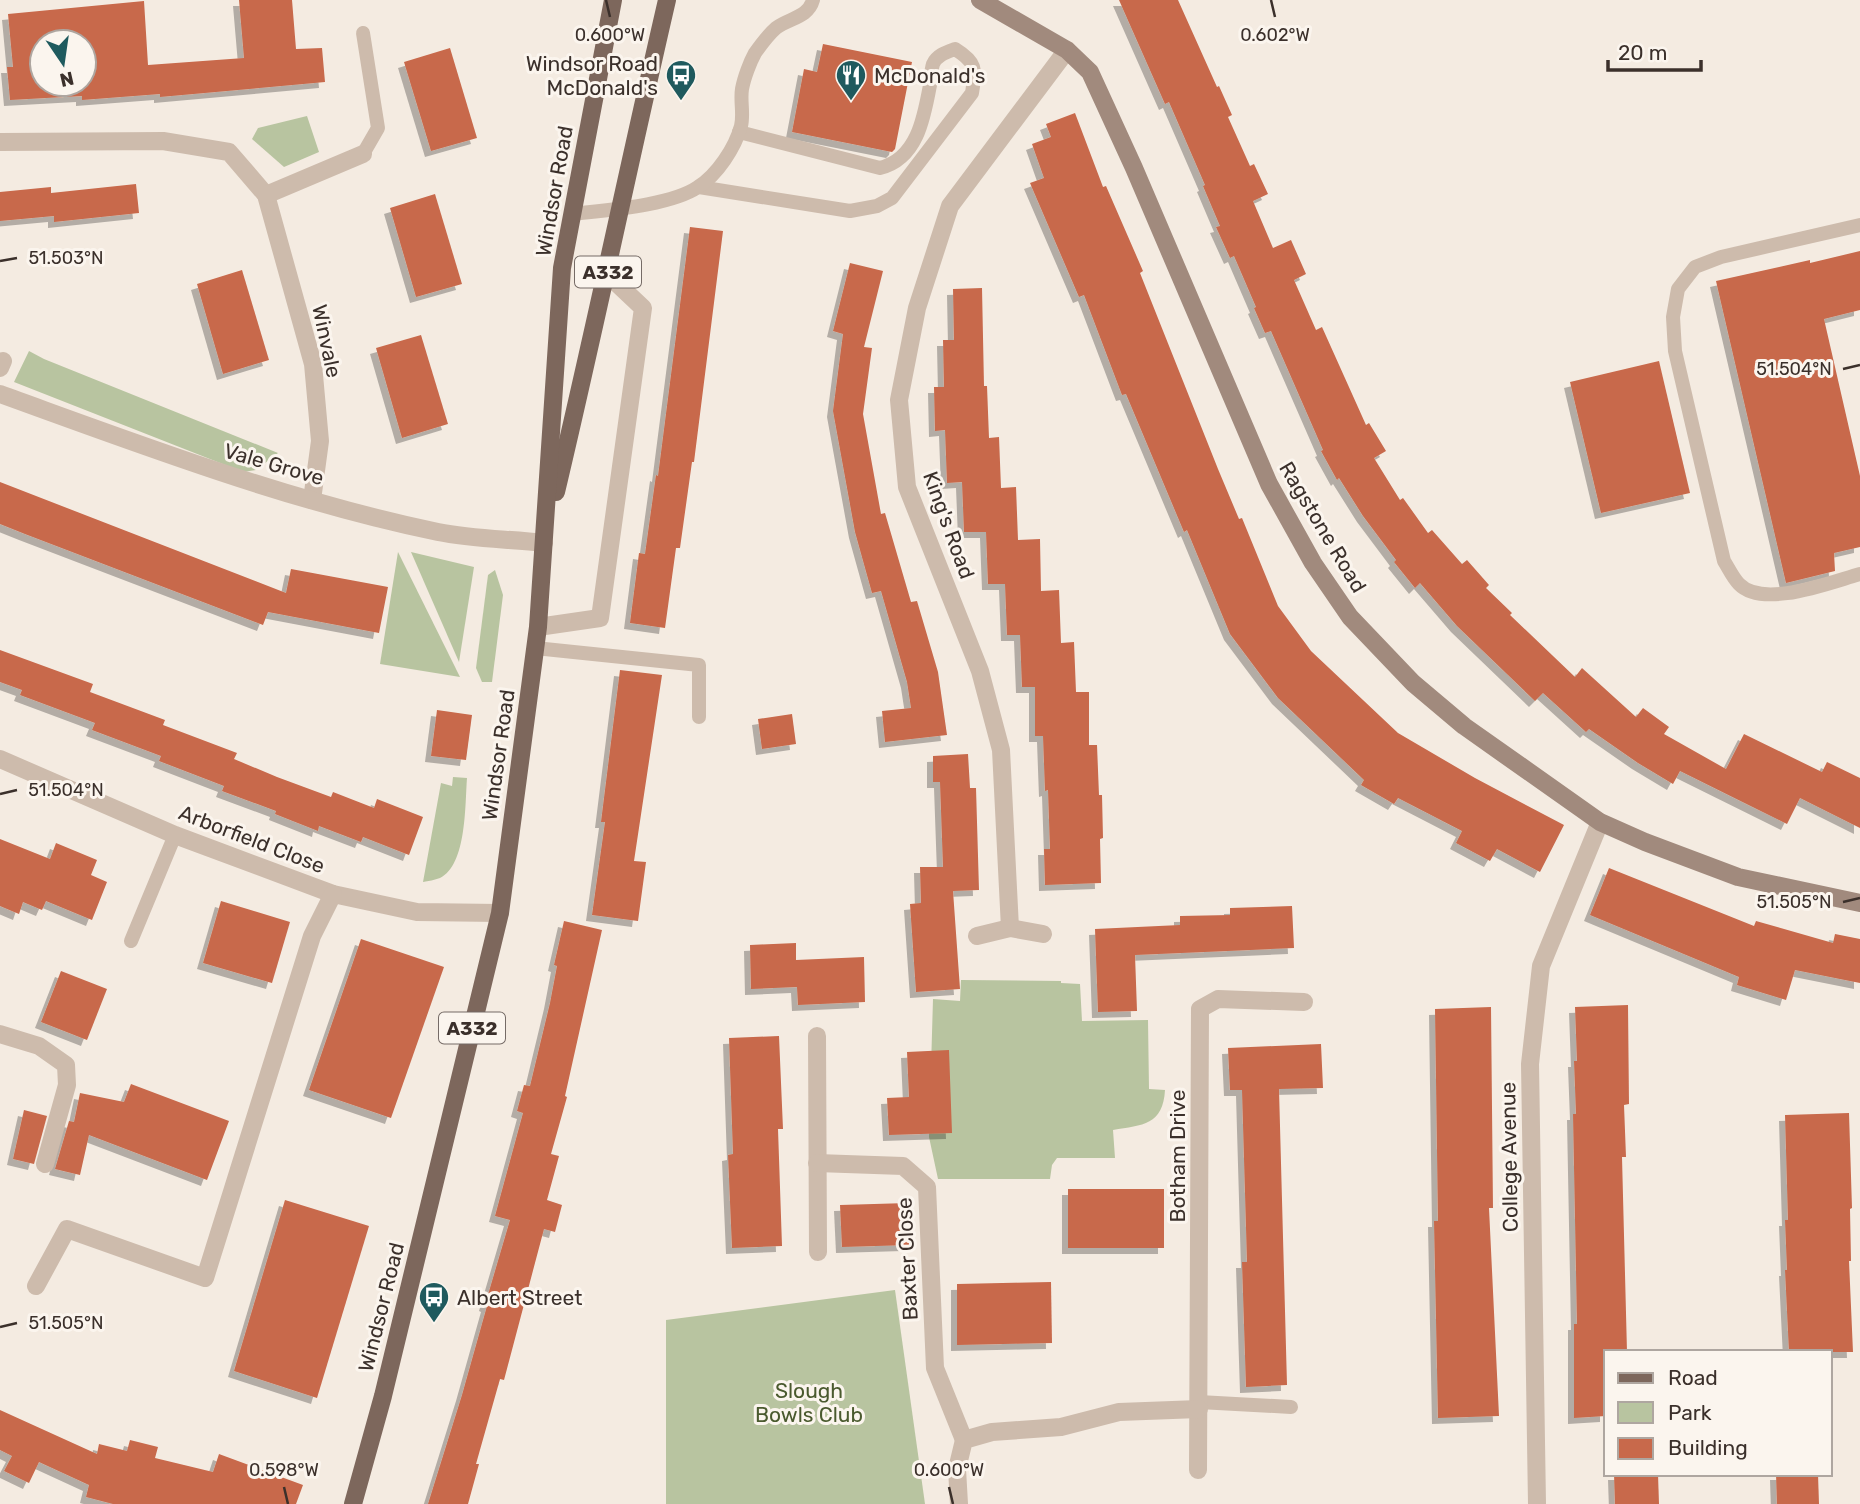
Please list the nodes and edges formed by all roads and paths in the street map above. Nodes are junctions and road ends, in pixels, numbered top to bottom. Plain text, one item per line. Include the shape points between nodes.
1 (613, 0) edge
2 (667, 0) edge
3 (813, 0) edge
4 (980, 0) edge
5 (363, 33) dead end
6 (1067, 50) junction
7 (739, 132) junction
8 (0, 142) edge
9 (363, 154) joint
10 (699, 187) junction
11 (266, 195) junction
12 (618, 209) junction
13 (572, 214) junction
14 (1860, 225) edge
15 (607, 274) junction
16 (0, 394) edge
17 (312, 500) junction
18 (544, 543) junction
19 (1860, 574) edge
20 (538, 627) junction
21 (535, 648) junction
22 (699, 717) dead end
23 (0, 759) edge
24 (1600, 822) junction
25 (175, 835) junction
26 (332, 894) junction
27 (1860, 903) edge
28 (500, 913) junction
29 (1010, 928) junction
30 (1043, 934) dead end
31 (977, 936) dead end
32 (131, 941) dead end
33 (1304, 1002) dead end
34 (0, 1034) edge
35 (817, 1036) dead end
36 (817, 1163) junction
37 (45, 1164) dead end
38 (818, 1252) dead end
39 (36, 1286) dead end
40 (1199, 1406) junction
41 (1291, 1407) dead end
42 (964, 1440) junction
43 (1198, 1470) dead end
44 (353, 1504) edge
45 (959, 1504) edge
46 (1537, 1504) edge

1 - 13 main road, Windsor Road / A332
2 - 12 main road, A332
3 - 7 lane via 802,15 776,29 755,54 742,89
4 - 6 main road, Ragstone Road
5 - 9 lane via 377,128
6 - 24 main road, Ragstone Road via 1090,72 1269,484 1313,563 1343,606 1413,683 1464,726
6 - 29 street, King's Road via 950,206 917,308 899,400 907,487 980,671 1001,750
7 - 10 lane via 729,156
7 - 10 lane via 880,168 904,157 920,131 934,61 955,49 970,59 975,74 972,93 892,198 877,206 850,211
8 - 11 street, Winvale via 163,141 229,152
9 - 11 street
10 - 12 lane via 673,198
11 - 17 street, Winvale via 313,364 320,441
12 - 13 lane
12 - 15 main road, A332
13 - 18 main road, Windsor Road / A332 via 562,268
14 - 19 lane via 1695,267 1678,289 1673,317 1675,351 1724,561 1741,586 1770,596
15 - 18 main road, A332
15 - 20 street via 643,307 600,618
16 - 17 street, Vale Grove via 191,464
17 - 18 street, Vale Grove via 440,532
18 - 20 main road, Windsor Road / A332
20 - 21 main road, Windsor Road / A332
21 - 22 lane via 699,665
21 - 28 main road, Windsor Road / A332
23 - 25 street, Arborfield Close
24 - 27 main road, Ragstone Road via 1738,877
24 - 46 street, College Avenue via 1541,966 1530,1064
25 - 26 street, Arborfield Close
25 - 32 lane
26 - 28 street, Arborfield Close via 417,912
26 - 39 street via 312,936 205,1278 67,1228
28 - 44 main road, Windsor Road / A332 via 387,1382
29 - 30 street
29 - 31 street
33 - 40 street, Botham Drive via 1218,999 1200,1009
34 - 37 street via 39,1046 66,1065 67,1085
35 - 36 street
36 - 38 street
36 - 42 street, Baxter Close via 903,1166 927,1187 935,1368
40 - 41 lane
40 - 42 street via 1119,1412 1061,1427 992,1432
40 - 43 street, Botham Drive
42 - 45 street via 957,1469

